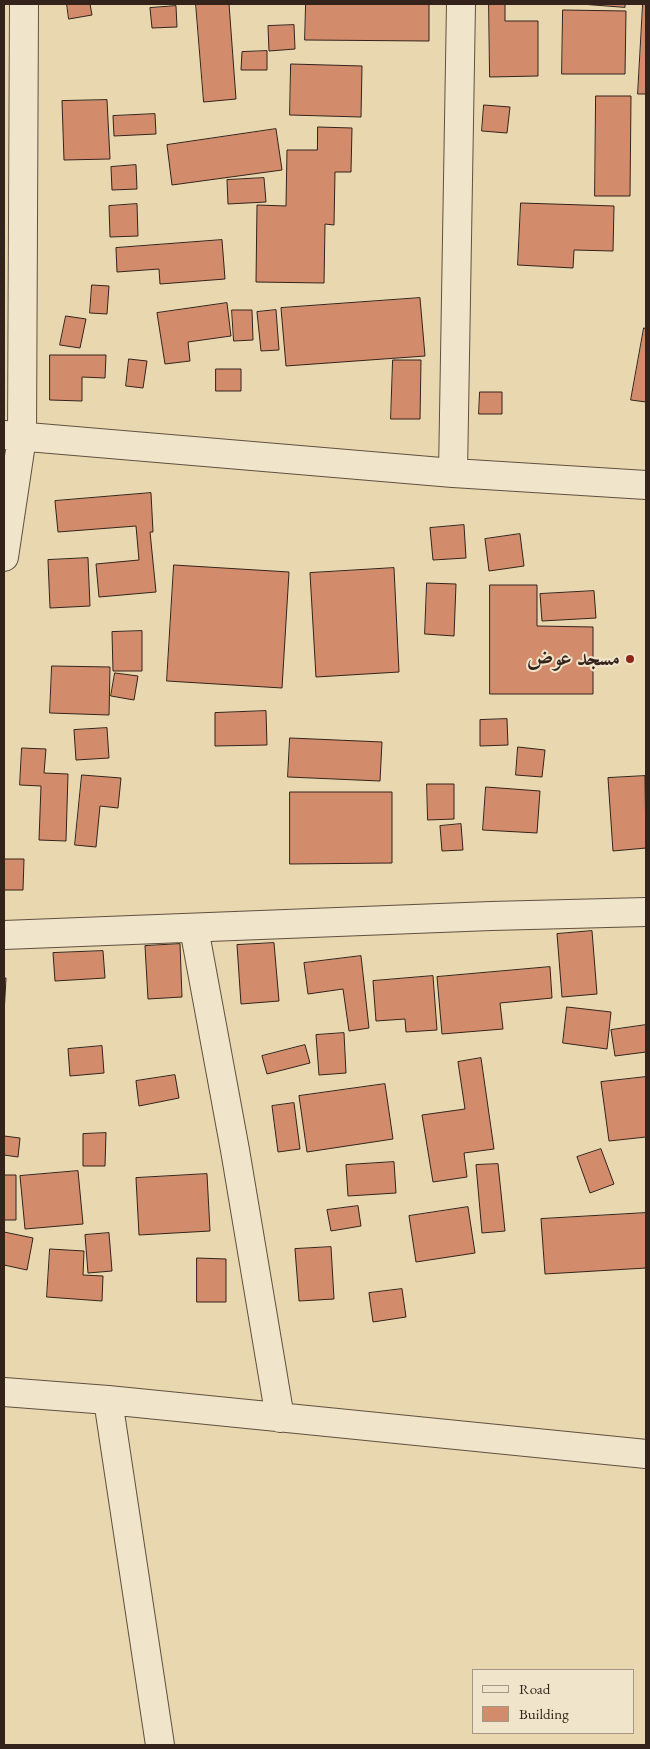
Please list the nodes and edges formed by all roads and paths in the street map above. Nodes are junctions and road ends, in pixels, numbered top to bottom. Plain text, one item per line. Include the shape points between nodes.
1 (24, 4) edge
2 (461, 4) edge
3 (13, 436) edge
4 (453, 473) junction
5 (646, 485) edge
6 (4, 557) edge
7 (646, 912) edge
8 (194, 928) junction
9 (4, 936) edge
10 (4, 1392) edge
11 (108, 1400) junction
12 (280, 1418) junction
13 (646, 1454) edge
14 (160, 1745) edge

1 - 3 street
2 - 4 street
3 - 4 street
3 - 6 street
4 - 5 street
7 - 8 street
8 - 9 street
8 - 12 street
10 - 11 street
11 - 12 street
11 - 14 street
12 - 13 street

